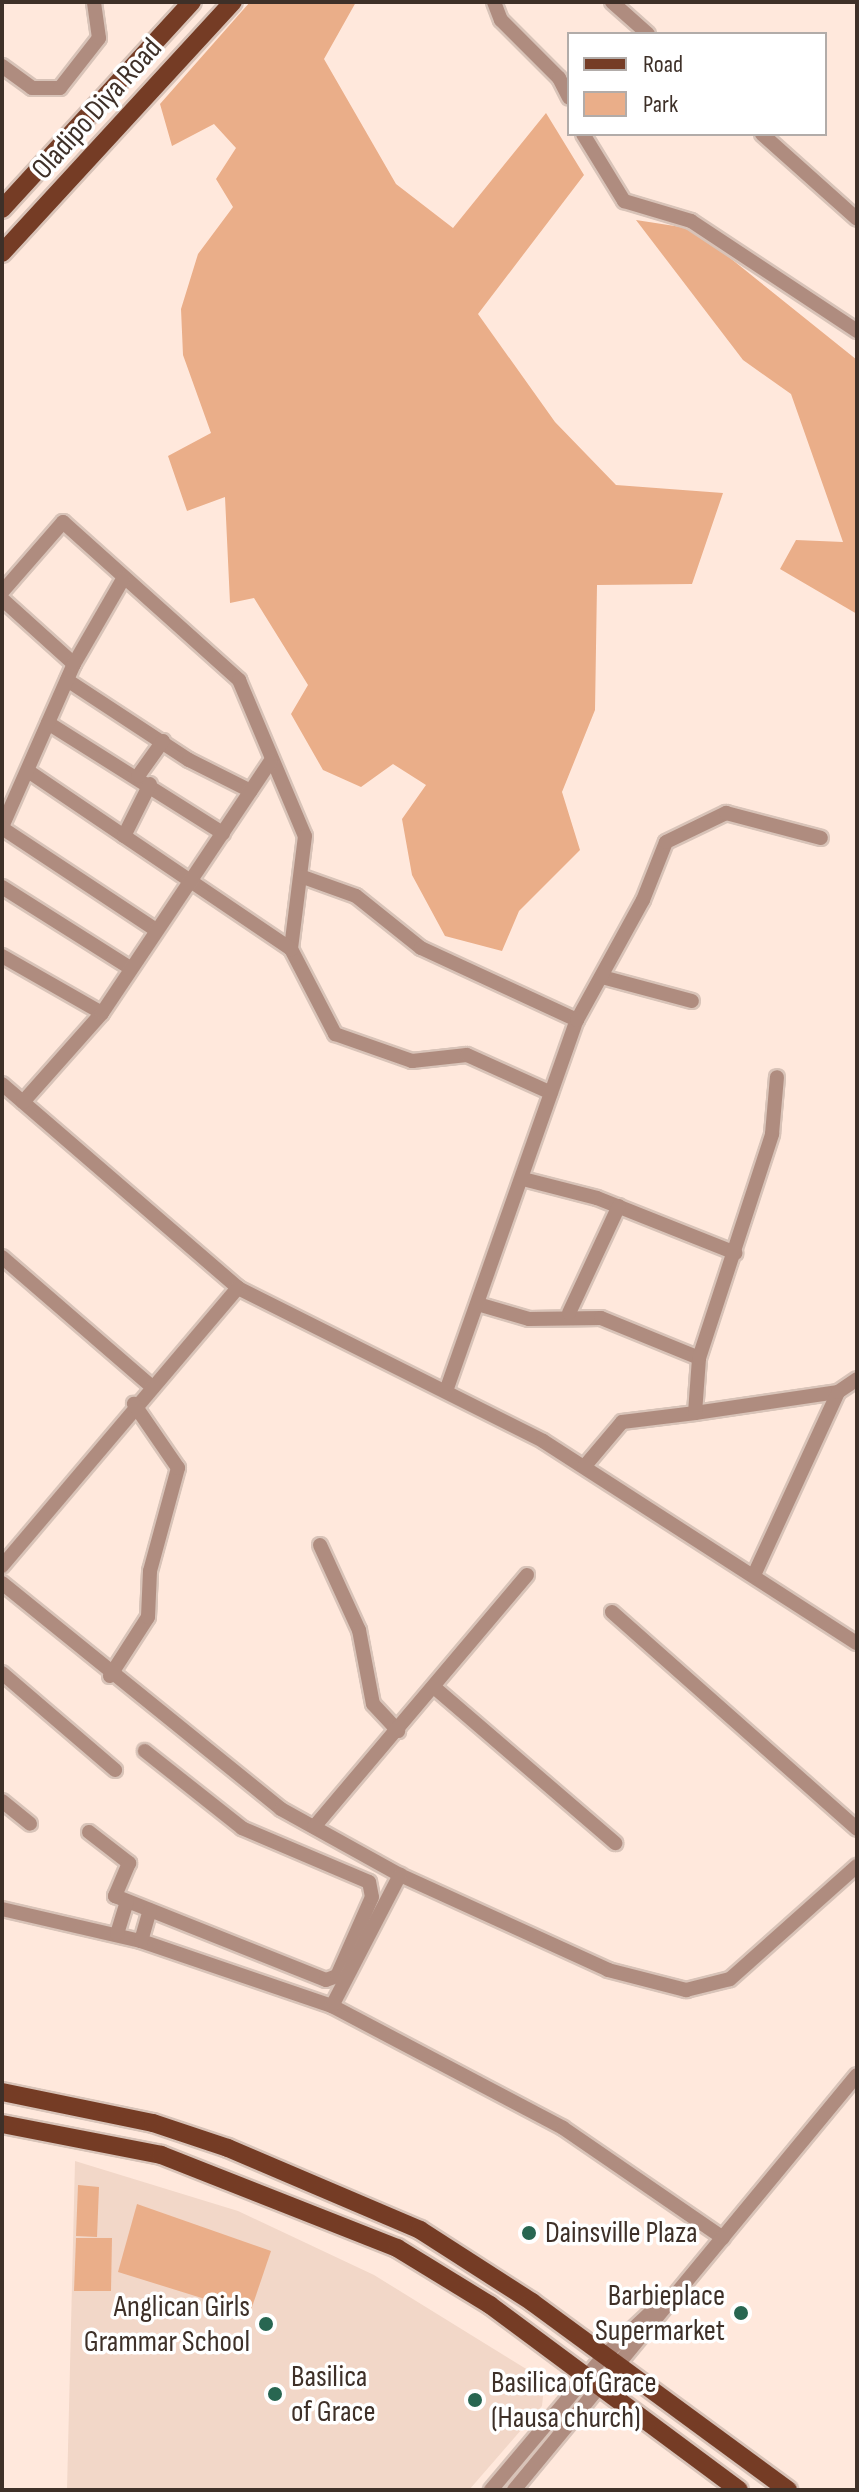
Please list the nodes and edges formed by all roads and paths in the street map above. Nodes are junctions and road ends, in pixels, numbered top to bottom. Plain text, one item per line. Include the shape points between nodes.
1 (94, 2) edge
2 (192, 2) edge
3 (233, 2) edge
4 (494, 2) edge
5 (612, 2) edge
6 (646, 32) edge
7 (2, 66) edge
8 (567, 94) edge
9 (584, 136) edge
10 (764, 136) edge
11 (2, 209) edge
12 (857, 219) edge
13 (2, 253) edge
14 (857, 331) edge
15 (123, 579) junction
16 (2, 592) edge
17 (2, 599) edge
18 (74, 664) junction
19 (67, 680) junction
20 (48, 723) junction
21 (163, 741) junction
22 (271, 761) junction
23 (28, 771) junction
24 (144, 780) junction
25 (251, 791) junction
26 (2, 827) edge
27 (223, 833) junction
28 (124, 836) junction
29 (821, 838) dead end
30 (303, 877) junction
31 (191, 881) junction
32 (2, 887) edge
33 (156, 930) junction
34 (291, 949) junction
35 (2, 956) edge
36 (130, 968) junction
37 (602, 977) junction
38 (692, 1001) dead end
39 (102, 1013) junction
40 (577, 1020) junction
41 (777, 1077) dead end
42 (2, 1084) edge
43 (551, 1093) junction
44 (23, 1102) junction
45 (523, 1179) junction
46 (619, 1206) junction
47 (735, 1253) junction
48 (2, 1257) edge
49 (238, 1288) junction
50 (481, 1305) junction
51 (569, 1313) junction
52 (699, 1358) junction
53 (857, 1379) edge
54 (150, 1385) junction
55 (446, 1391) junction
56 (838, 1392) junction
57 (134, 1404) junction
58 (695, 1413) junction
59 (584, 1467) junction
60 (320, 1545) dead end
61 (2, 1566) edge
62 (527, 1575) dead end
63 (754, 1575) junction
64 (2, 1583) edge
65 (612, 1612) dead end
66 (857, 1643) edge
67 (2, 1673) edge
68 (110, 1676) junction
69 (435, 1688) junction
70 (398, 1731) junction
71 (145, 1751) dead end
72 (115, 1770) dead end
73 (2, 1801) edge
74 (30, 1824) dead end
75 (314, 1827) junction
76 (857, 1829) edge
77 (89, 1832) dead end
78 (615, 1843) dead end
79 (857, 1866) edge
80 (400, 1875) junction
81 (127, 1901) junction
82 (2, 1909) edge
83 (150, 1910) junction
84 (117, 1934) junction
85 (141, 1941) junction
86 (332, 2006) junction
87 (857, 2075) edge
88 (2, 2092) edge
89 (2, 2124) edge
90 (723, 2238) junction
91 (610, 2362) junction
92 (594, 2382) junction
93 (491, 2490) edge
94 (514, 2490) edge
95 (739, 2490) edge
96 (788, 2490) edge

1 - 7 street via 99,38 60,88 32,88
2 - 11 main road, Oladipo Diya Road
3 - 13 main road, Oladipo Diya Road
4 - 8 street via 501,20 559,78
5 - 6 street
9 - 14 street via 624,201 691,221
10 - 12 street
15 - 16 street via 63,522
15 - 18 street
15 - 22 street via 239,680 265,729
17 - 18 street
18 - 19 street
19 - 20 street
19 - 21 street
20 - 23 street
20 - 24 street
21 - 24 street
21 - 25 street
22 - 25 street
22 - 30 street via 305,836
23 - 26 street
23 - 28 street
24 - 27 street
24 - 28 street
25 - 27 street
26 - 33 street
27 - 31 street
28 - 31 street
29 - 37 street via 726,813 669,839
30 - 34 street
30 - 40 street via 356,896 421,948
31 - 33 street
31 - 34 street
32 - 36 street
33 - 36 street
34 - 43 street via 308,993 348,1043 426,1063 467,1055
35 - 39 street
36 - 39 street
37 - 38 street
37 - 40 street
39 - 44 street
40 - 43 street
41 - 47 street via 772,1134
42 - 44 street
43 - 45 street
44 - 49 street
45 - 46 street
45 - 50 street
46 - 47 street
46 - 51 street
47 - 52 street
48 - 54 street
49 - 54 street
49 - 55 street
50 - 51 street via 529,1319
50 - 55 street
51 - 52 street via 611,1321
52 - 58 street
53 - 56 street
54 - 57 street
55 - 59 street
56 - 58 street
56 - 63 street
57 - 61 street
57 - 68 street via 178,1468 150,1571 148,1617
58 - 59 street via 622,1422
59 - 63 street
60 - 70 street via 359,1630 373,1704
62 - 69 street
63 - 66 street
64 - 68 street
65 - 76 street
67 - 72 street
68 - 75 street via 221,1766
69 - 70 street
69 - 78 street
70 - 75 street
71 - 83 street via 242,1828 372,1888 332,1980
73 - 74 street
75 - 80 street
77 - 81 street via 129,1863 115,1896
79 - 80 street via 730,1979 686,1990 608,1970
80 - 86 street
81 - 83 street
81 - 84 street
82 - 84 street
83 - 85 street
84 - 85 street
85 - 86 street
86 - 90 street via 563,2128
87 - 90 street
88 - 91 main road via 153,2123 308,2177 420,2230
89 - 92 main road via 161,2155 328,2215 490,2305
90 - 91 street
91 - 92 street
91 - 96 main road
92 - 93 street
92 - 94 street
92 - 95 main road

